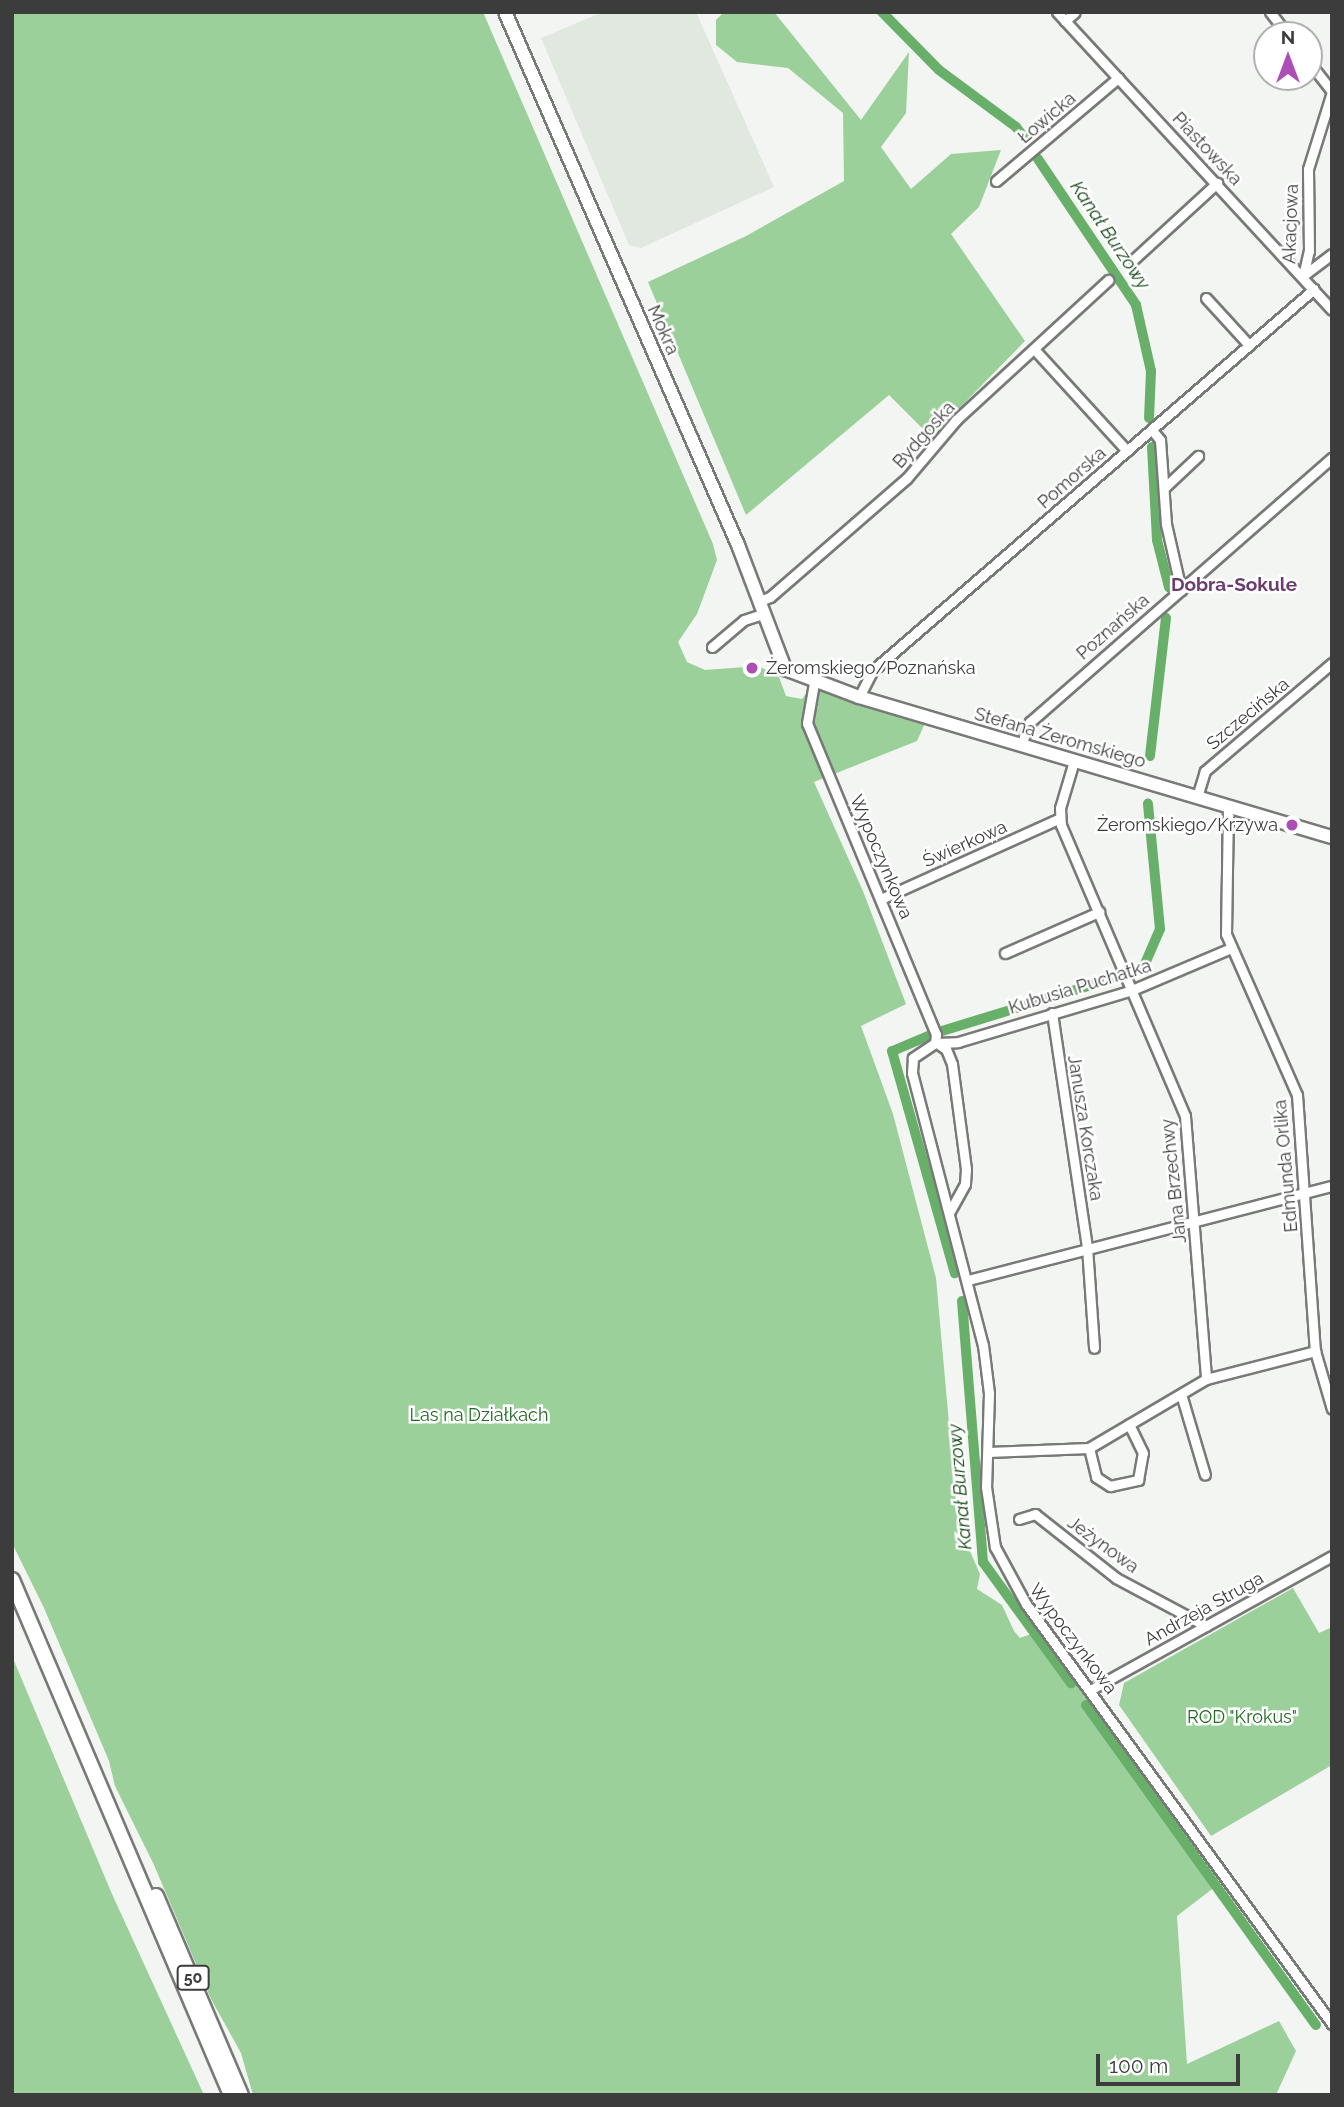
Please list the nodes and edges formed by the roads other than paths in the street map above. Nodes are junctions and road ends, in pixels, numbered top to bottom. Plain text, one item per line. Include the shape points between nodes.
1 (505, 12) edge
2 (1057, 12) edge
3 (1075, 12) edge
4 (1065, 21) junction
5 (1118, 78) junction
6 (1332, 91) edge
7 (996, 181) dead end
8 (1217, 183) junction
9 (1332, 254) edge
10 (1134, 259) dead end
11 (1303, 276) junction
12 (1108, 280) dead end
13 (1314, 289) junction
14 (1206, 298) dead end
15 (1332, 310) edge
16 (1250, 345) junction
17 (1034, 349) junction
18 (1152, 430) junction
19 (1127, 451) junction
20 (1198, 456) dead end
21 (1332, 458) edge
22 (1164, 488) junction
23 (1181, 590) junction
24 (760, 608) junction
25 (712, 647) dead end
26 (1332, 663) edge
27 (781, 665) joint
28 (814, 682) junction
29 (859, 697) junction
30 (1021, 745) junction
31 (1074, 761) junction
32 (1197, 797) junction
33 (1228, 807) junction
34 (1060, 818) junction
35 (1332, 837) edge
36 (883, 898) junction
37 (1099, 912) junction
38 (1231, 948) junction
39 (1004, 953) dead end
40 (1132, 990) junction
41 (1052, 1013) junction
42 (935, 1042) junction
43 (1332, 1186) edge
44 (1306, 1190) junction
45 (950, 1211) junction
46 (1195, 1218) junction
47 (1087, 1247) junction
48 (968, 1280) junction
49 (1094, 1348) dead end
50 (1315, 1351) junction
51 (1206, 1379) junction
52 (1181, 1394) junction
53 (1332, 1409) edge
54 (1129, 1424) junction
55 (1089, 1448) junction
56 (988, 1452) junction
57 (1205, 1475) dead end
58 (1019, 1520) dead end
59 (1332, 1556) edge
60 (12, 1580) edge
61 (1206, 1626) junction
62 (1092, 1689) junction
63 (136, 1865) junction
64 (1332, 2024) edge
65 (231, 2095) edge
66 (241, 2095) edge

1 - 24 street, Mokra via 737,545
2 - 4 street, Piastowska
3 - 4 street
4 - 5 street, Piastowska
5 - 7 street, Łowicka
5 - 8 street, Piastowska
6 - 11 street, Akacjowa via 1308,169 1309,251
8 - 10 street
8 - 11 street, Piastowska
9 - 11 street
11 - 13 street, Piastowska
12 - 17 street, Bydgoska
13 - 15 street, Piastowska
13 - 16 street, Pomorska
14 - 16 street
16 - 18 street, Pomorska
17 - 19 street
17 - 24 street, Bydgoska via 956,420 907,478
18 - 19 street, Pomorska
18 - 22 street via 1160,440
19 - 29 street, Pomorska via 872,671
20 - 22 street
21 - 23 street, Poznańska
22 - 23 street via 1169,542
23 - 30 street, Poznańska via 1030,722
24 - 25 street, Bydgoska
24 - 27 street, Mokra
26 - 32 street, Szczecińska via 1205,771
27 - 28 street, Stefana Żeromskiego
28 - 29 street, Stefana Żeromskiego
28 - 36 street, Wypoczynkowa via 807,723
29 - 30 street, Stefana Żeromskiego
30 - 31 street, Stefana Żeromskiego
31 - 32 street, Stefana Żeromskiego
31 - 34 street
32 - 33 street, Stefana Żeromskiego
33 - 35 street, Stefana Żeromskiego
33 - 38 street, Edmunda Orlika via 1226,934
34 - 36 street, Świerkowa
34 - 37 street, Jana Brzechwy
36 - 42 street, Wypoczynkowa via 933,1025
37 - 39 street
37 - 40 street, Jana Brzechwy
38 - 40 street, Kubusia Puchatka
38 - 44 street, Edmunda Orlika via 1297,1095
40 - 41 street, Kubusia Puchatka
40 - 46 street, Jana Brzechwy via 1185,1116
41 - 42 street, Kubusia Puchatka via 958,1042
41 - 47 street, Janusza Korczaka
42 - 45 street, Wypoczynkowa via 946,1049 951,1064 966,1169 965,1184
42 - 45 street, Wypoczynkowa via 914,1058 912,1073
43 - 44 street
44 - 46 street
44 - 50 street, Edmunda Orlika
45 - 48 street, Wypoczynkowa
46 - 47 street
46 - 51 street, Jana Brzechwy
47 - 48 street
47 - 49 street, Janusza Korczaka
48 - 56 street, Wypoczynkowa via 986,1359
50 - 51 street
50 - 53 street, Edmunda Orlika
51 - 52 street
52 - 54 street
52 - 57 street
54 - 55 street
54 - 55 street via 1143,1453 1138,1480 1110,1486 1096,1477
55 - 56 street
56 - 62 street, Wypoczynkowa via 987,1496 995,1547 1016,1589
58 - 61 street, Jeżynowa via 1035,1514 1115,1578
59 - 61 street, Andrzeja Struga
60 - 63 main road, 50
61 - 62 street, Andrzeja Struga
62 - 64 street, Wypoczynkowa
63 - 65 main road, 50
63 - 66 main road, 50 via 160,1903

